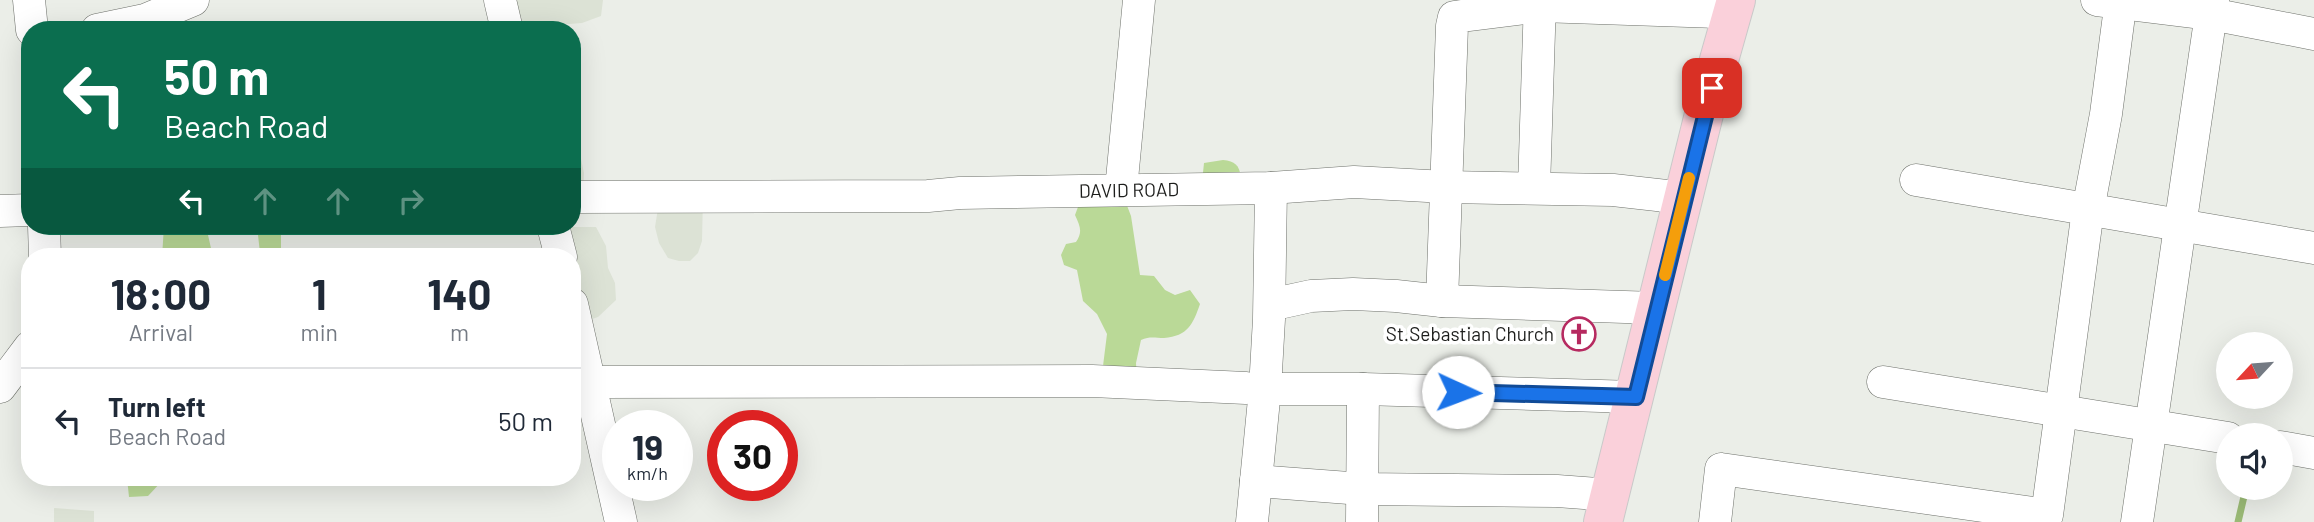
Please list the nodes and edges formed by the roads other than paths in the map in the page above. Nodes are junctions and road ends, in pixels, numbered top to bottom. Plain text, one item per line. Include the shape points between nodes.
1 (29, 0) edge
2 (193, 0) edge
3 (500, 0) edge
4 (1139, 0) edge
5 (2113, 2) edge
6 (1540, 3) edge
7 (1727, 6) edge
8 (2212, 7) edge
9 (31, 21) edge
10 (140, 21) edge
11 (505, 21) edge
12 (2314, 34) edge
13 (1916, 180) dead end
14 (1446, 187) junction
15 (1271, 188) junction
16 (1534, 188) junction
17 (1121, 190) junction
18 (581, 197) edge
19 (1684, 198) junction
20 (2088, 210) junction
21 (0, 211) edge
22 (21, 211) edge
23 (2181, 224) junction
24 (2314, 248) edge
25 (1442, 301) junction
26 (1270, 305) junction
27 (1656, 309) junction
28 (581, 343) edge
29 (21, 359) edge
30 (590, 382) junction
31 (1883, 382) dead end
32 (0, 387) edge
33 (1363, 388) junction
34 (1256, 389) junction
35 (1636, 397) junction
36 (2062, 411) junction
37 (2153, 425) junction
38 (2216, 436) edge
39 (2293, 449) edge
40 (2314, 453) edge
41 (1256, 481) junction
42 (1362, 489) junction
43 (1607, 509) edge
44 (621, 522) edge
45 (1252, 522) edge
46 (1362, 522) edge
47 (1715, 522) edge
48 (2137, 522) edge

1 - 9 street
2 - 10 street
3 - 11 street
4 - 17 street
5 - 8 street
5 - 20 street via 2106,114
6 - 7 street
6 - 14 street via 1454,17
6 - 16 street
7 - 19 main road
8 - 12 street
8 - 23 street
13 - 20 street
14 - 15 street, DAVID ROAD via 1354,182
14 - 16 street, DAVID ROAD
14 - 25 street
15 - 17 street, DAVID ROAD
15 - 26 street
16 - 19 street, DAVID ROAD
17 - 18 street, DAVID ROAD
19 - 27 main road
20 - 23 street
20 - 36 street
21 - 22 street
23 - 24 street
23 - 37 street
25 - 26 street via 1353,294 1311,296
25 - 27 street
26 - 34 street
27 - 35 main road
28 - 30 street
29 - 32 street
30 - 34 street via 1092,381
30 - 44 street
31 - 36 street
33 - 34 street
33 - 35 street
33 - 42 street
34 - 41 street
35 - 43 main road
36 - 37 street
36 - 47 street via 2047,515 1721,469
37 - 38 street
37 - 48 street
39 - 40 street
41 - 42 street
41 - 45 street
42 - 43 street via 1557,491
42 - 46 street

